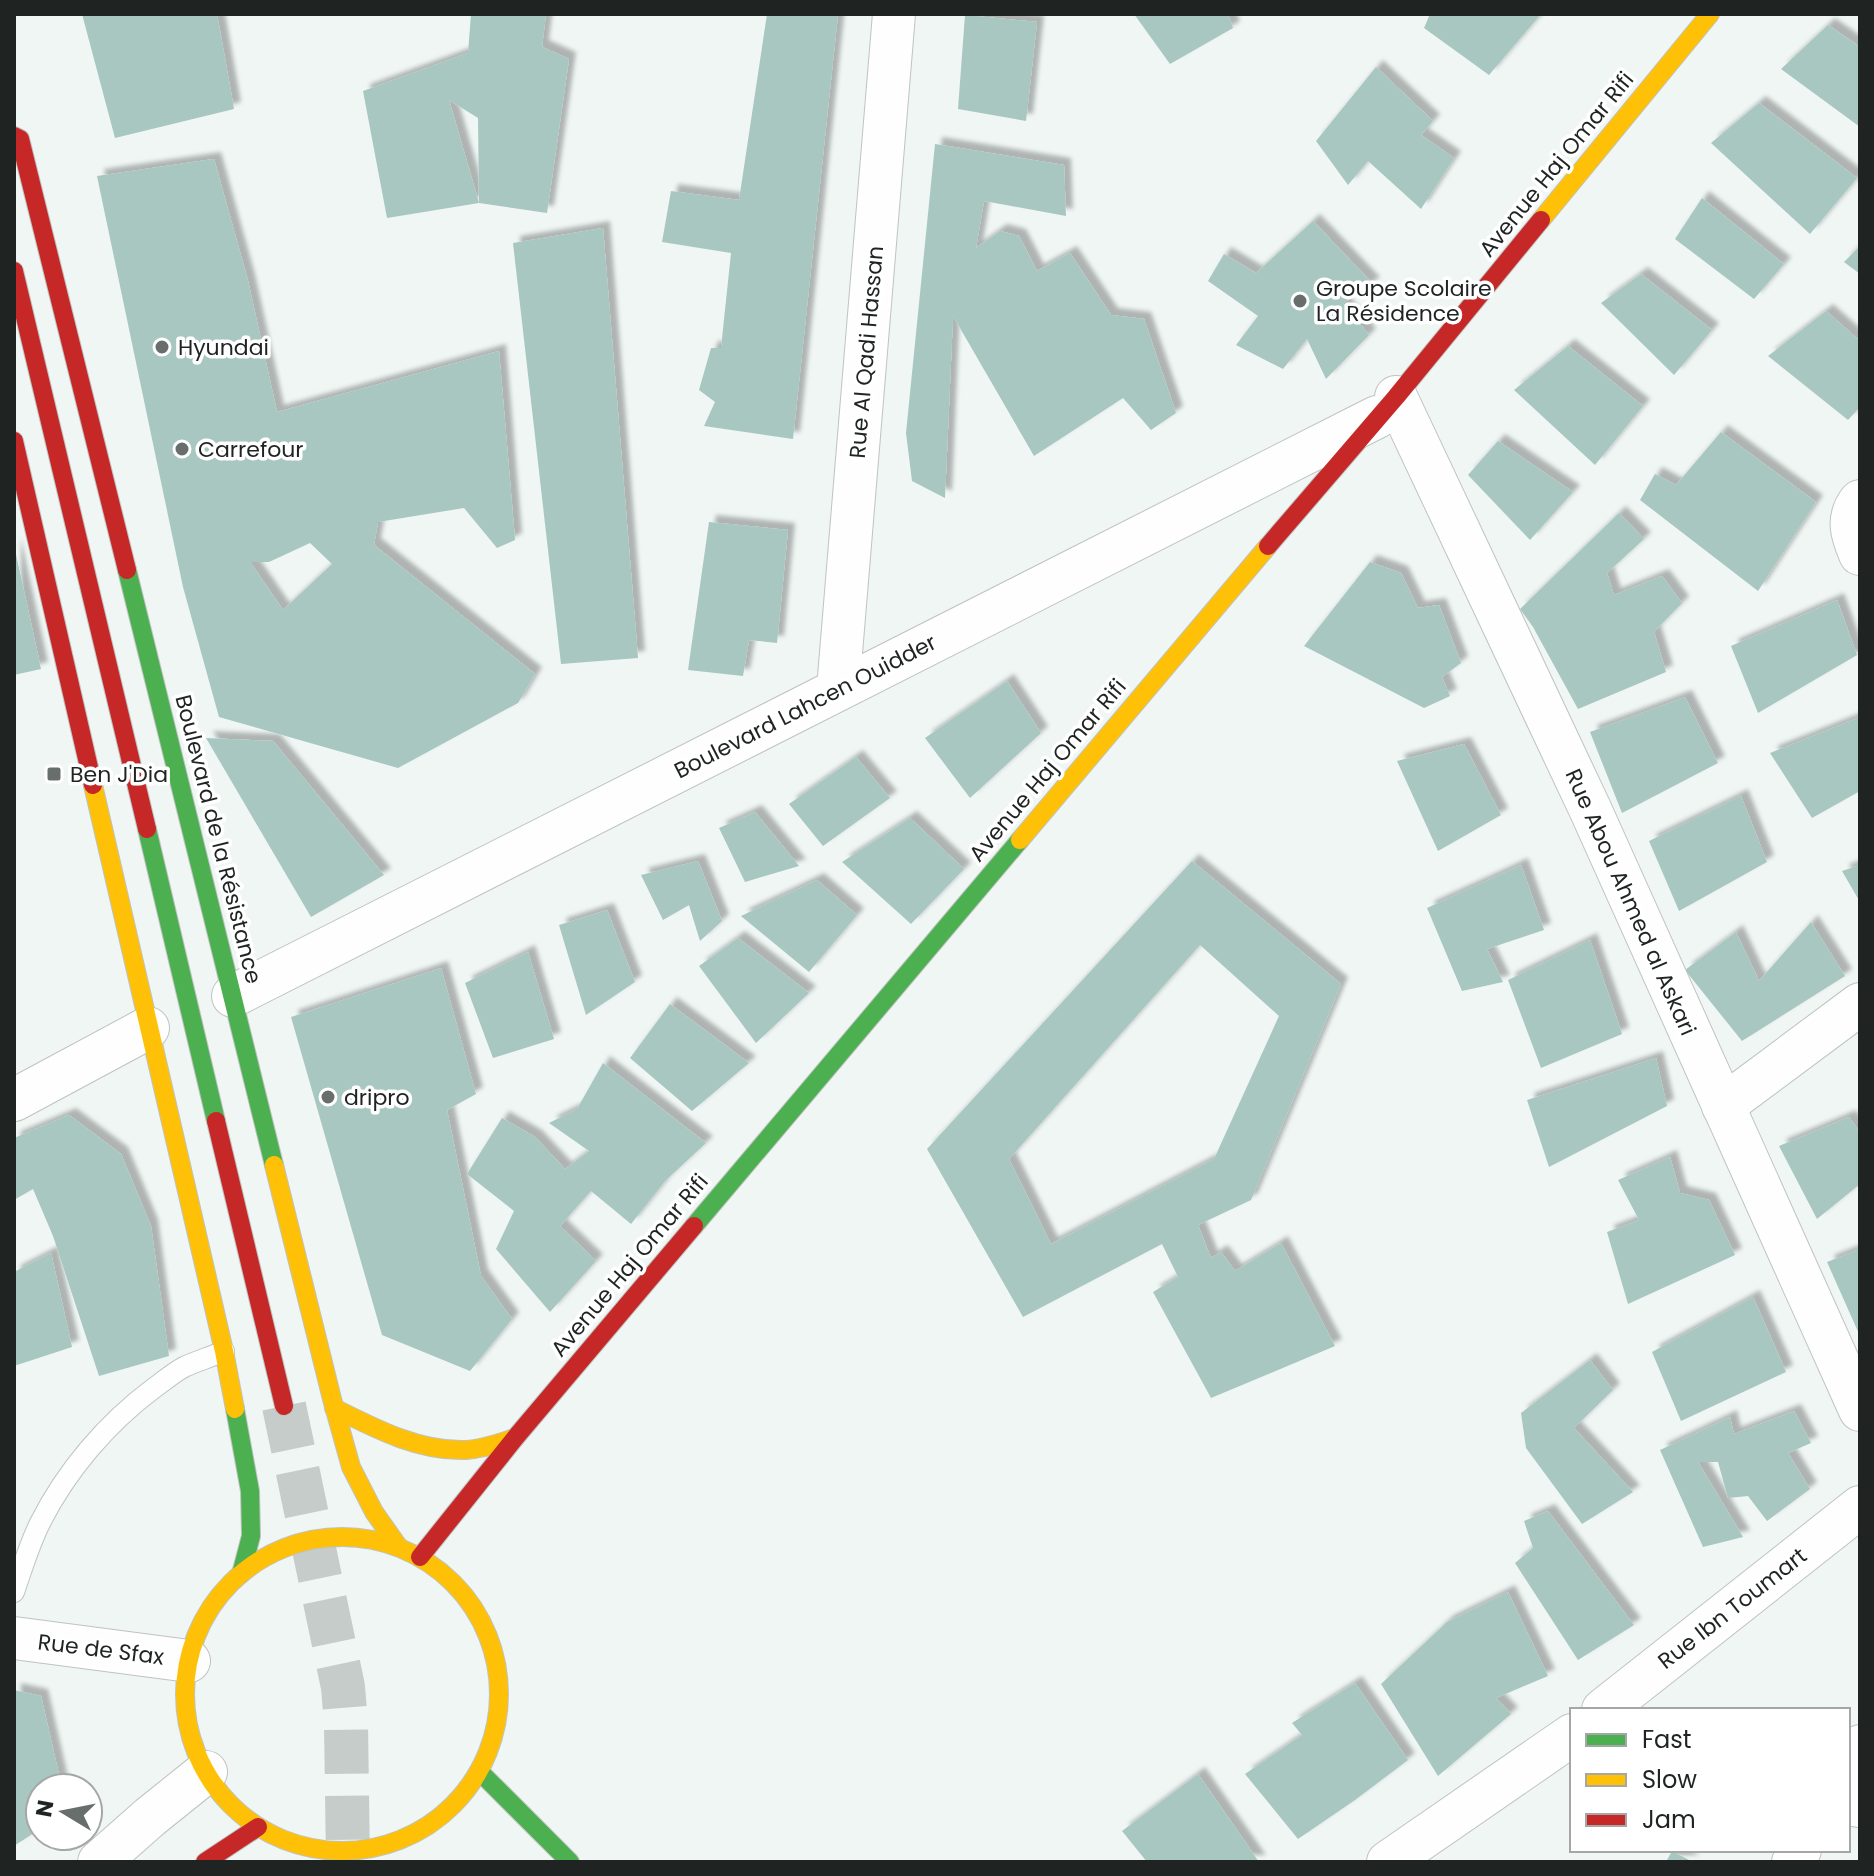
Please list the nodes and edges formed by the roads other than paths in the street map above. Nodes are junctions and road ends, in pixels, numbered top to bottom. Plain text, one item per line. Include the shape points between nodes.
1 (894, 14) edge
2 (1710, 14) edge
3 (14, 136) edge
4 (14, 271) edge
5 (1386, 407) junction
6 (14, 441) edge
7 (20, 492) edge
8 (838, 689) junction
9 (233, 996) junction
10 (1860, 1004) edge
11 (148, 1028) junction
12 (14, 1100) edge
13 (1723, 1106) junction
14 (224, 1351) junction
15 (284, 1406) tunnel mouth
16 (334, 1408) junction
17 (1860, 1410) edge
18 (515, 1438) junction
19 (1860, 1507) edge
20 (398, 1546) junction
21 (420, 1557) junction
22 (241, 1574) junction
23 (14, 1592) edge
24 (14, 1638) edge
25 (189, 1661) junction
26 (1606, 1708) edge
27 (1567, 1743) edge
28 (479, 1771) junction
29 (206, 1772) junction
30 (428, 1826) junction
31 (258, 1827) junction
32 (279, 1838) junction
33 (415, 1856) dead end
34 (99, 1862) edge
35 (205, 1862) edge
36 (290, 1862) edge
37 (570, 1862) edge
38 (1388, 1862) edge

1 - 8 street, Rue Al Qadi Hassan
2 - 5 main road, Avenue Haj Omar Rifi
3 - 9 main road, Boulevard de la Résistance via 20,139
4 - 15 main road
5 - 8 street, Boulevard Lahcen Ouidder
5 - 13 street, Rue Abou Ahmed al Askari via 1591,811
5 - 18 main road, Avenue Haj Omar Rifi
6 - 7 main road
7 - 11 main road
8 - 9 street, Boulevard Lahcen Ouidder
9 - 16 main road, Boulevard de la Résistance
10 - 13 street
11 - 12 street
11 - 14 main road
13 - 17 street, Rue Abou Ahmed al Askari
14 - 22 main road via 250,1491 251,1536
14 - 23 lane via 181,1368 111,1425 85,1454 41,1522
16 - 18 main road via 413,1442 439,1447 483,1448
16 - 20 main road, Boulevard de la Résistance via 351,1467
18 - 21 main road, Avenue Haj Omar Rifi
19 - 26 street, Rue Ibn Toumart
20 - 21 main road
20 - 22 main road via 350,1536 303,1541
21 - 28 main road via 462,1592 490,1640 499,1694 489,1749
22 - 25 main road via 211,1608
24 - 25 street, Rue de Sfax
25 - 29 main road via 188,1718
27 - 38 street
28 - 30 main road via 464,1794
28 - 37 main road
29 - 31 main road via 222,1795
29 - 34 street
30 - 32 main road via 379,1847 353,1851 301,1846
30 - 33 main road
31 - 32 main road
31 - 35 main road
32 - 36 main road

